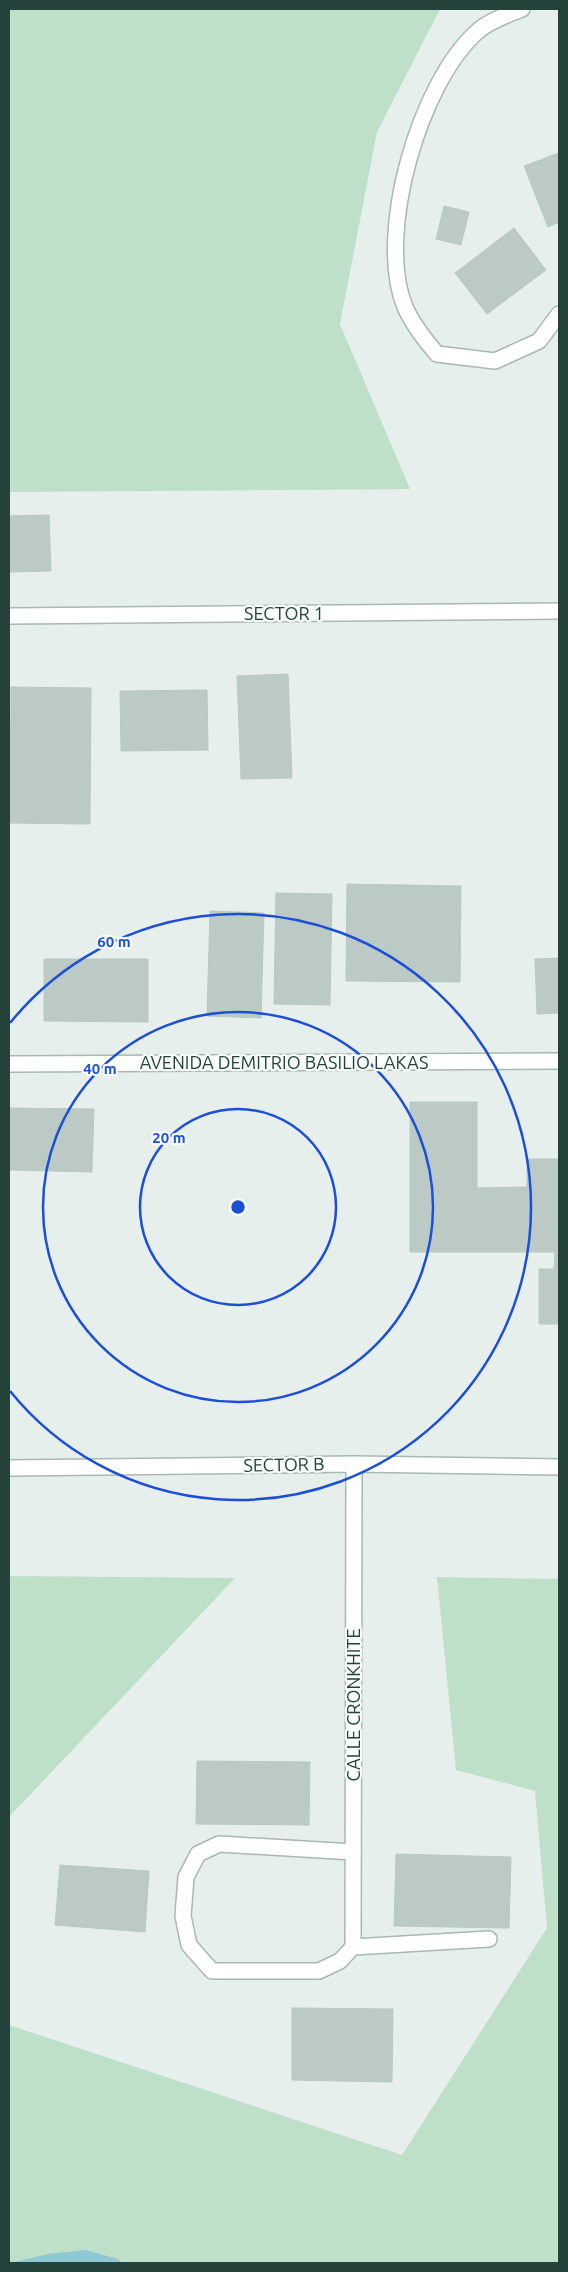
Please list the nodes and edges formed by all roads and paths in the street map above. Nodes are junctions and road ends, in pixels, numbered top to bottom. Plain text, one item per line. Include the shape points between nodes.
1 (522, 9) edge
2 (559, 314) edge
3 (559, 611) edge
4 (9, 616) edge
5 (559, 1061) edge
6 (9, 1064) edge
7 (354, 1464) junction
8 (559, 1467) edge
9 (9, 1468) edge
10 (353, 1852) junction
11 (489, 1939) dead end
12 (353, 1947) junction

1 - 2 street via 479,30 447,66 416,132 396,213 396,273 404,305 412,321 437,354 495,360 539,341
3 - 4 street, SECTOR 1
5 - 6 street, AVENIDA DEMITRIO BASILIO LAKAS
7 - 8 street, SECTOR B
7 - 9 street, SECTOR B
7 - 10 street, CALLE CRONKHITE
10 - 12 street, CALLE CRONKHITE
10 - 12 street via 219,1844 198,1854 186,1877 182,1916 189,1944 212,1970 319,1972 340,1961
11 - 12 street

